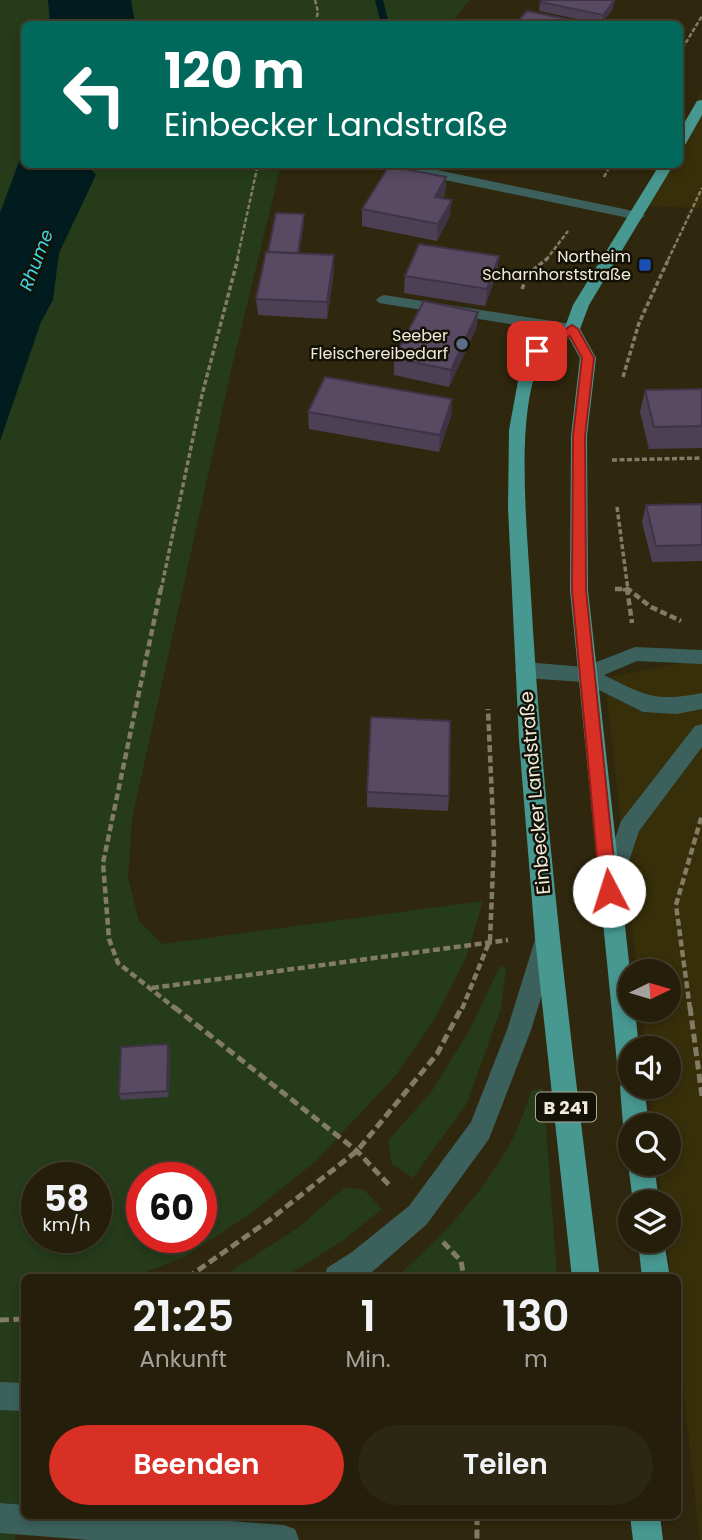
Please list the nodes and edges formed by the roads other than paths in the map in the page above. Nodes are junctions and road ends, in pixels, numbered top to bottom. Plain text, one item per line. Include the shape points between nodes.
1 (702, 104) edge
2 (683, 137) edge
3 (406, 168) edge
4 (665, 168) edge
5 (638, 216) junction
6 (384, 300) dead end
7 (572, 329) junction
8 (702, 657) edge
9 (525, 670) junction
10 (586, 675) junction
11 (702, 701) edge
12 (702, 732) edge
13 (609, 891) junction
14 (547, 938) junction
15 (626, 1036) edge
16 (653, 1253) edge
17 (343, 1274) edge
18 (586, 1274) edge
19 (655, 1274) edge
20 (0, 1396) edge
21 (21, 1397) edge
22 (9, 1519) edge
23 (645, 1519) edge
24 (284, 1540) edge
25 (648, 1540) edge

1 - 2 main road
3 - 5 street
4 - 5 main road
5 - 7 main road via 581,305
6 - 7 street
7 - 9 main road, Einbecker Landstraße / B 241 via 537,351 517,430
7 - 10 main road via 588,358 579,436 579,590
8 - 10 street via 635,654
9 - 10 street
9 - 14 main road, Einbecker Landstraße / B 241
10 - 11 street via 643,704 677,706
10 - 13 main road
12 - 13 street via 629,827
13 - 15 main road
14 - 17 street via 519,1030 480,1130 418,1215
14 - 18 main road, Einbecker Landstraße / B 241
16 - 19 main road
20 - 21 street
22 - 24 street
23 - 25 main road

